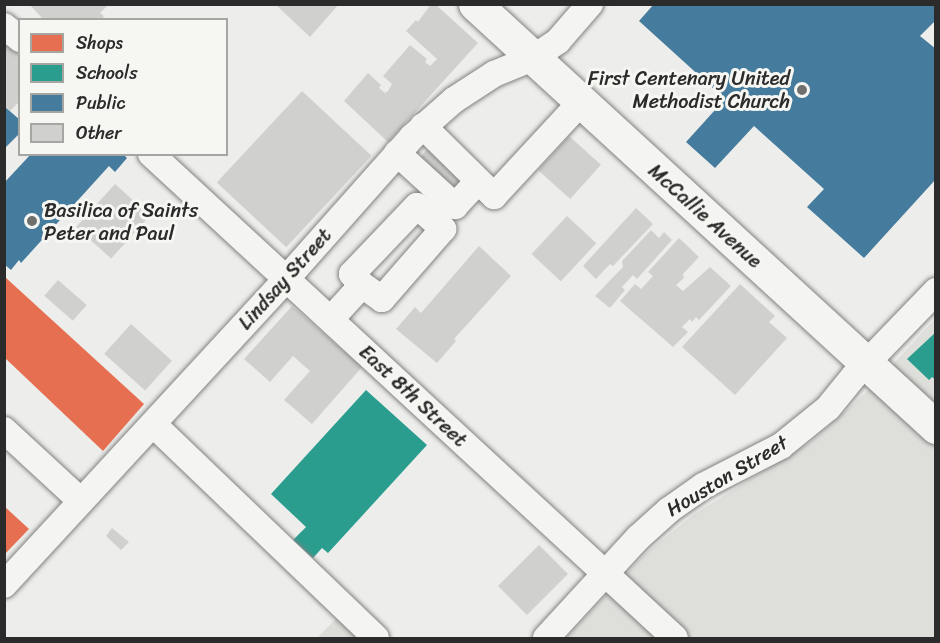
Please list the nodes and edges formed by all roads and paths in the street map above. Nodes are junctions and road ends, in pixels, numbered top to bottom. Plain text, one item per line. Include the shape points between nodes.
1 (476, 4) edge
2 (590, 4) edge
3 (4, 26) edge
4 (18, 37) edge
5 (533, 58) junction
6 (581, 102) junction
7 (423, 126) junction
8 (397, 153) junction
9 (153, 156) edge
10 (478, 181) junction
11 (287, 278) junction
12 (362, 285) dead end
13 (936, 291) edge
14 (331, 319) junction
15 (867, 364) junction
16 (153, 424) junction
17 (936, 427) edge
18 (4, 430) edge
19 (81, 501) junction
20 (604, 575) junction
21 (4, 585) edge
22 (376, 639) edge
23 (546, 639) edge
24 (675, 639) edge

1 - 5 main road, McCallie Avenue
2 - 5 street, Lindsay Street via 558,41
3 - 4 street
5 - 6 main road, McCallie Avenue
5 - 7 street, Lindsay Street via 494,74
6 - 10 street via 494,196
6 - 15 main road, McCallie Avenue
7 - 8 street, Lindsay Street
7 - 10 street
8 - 10 street via 455,206
8 - 11 street, Lindsay Street
9 - 11 street, East 8th Street
11 - 14 street, East 8th Street
11 - 16 street, Lindsay Street
12 - 14 street
13 - 15 street, Houston Street
14 - 20 street, East 8th Street
15 - 17 main road, McCallie Avenue
15 - 20 street, Houston Street via 828,408 781,446 703,486 669,510
16 - 19 street, Lindsay Street
16 - 22 street
18 - 19 street
19 - 21 street, Lindsay Street
20 - 23 street, Houston Street
20 - 24 street, East 8th Street

